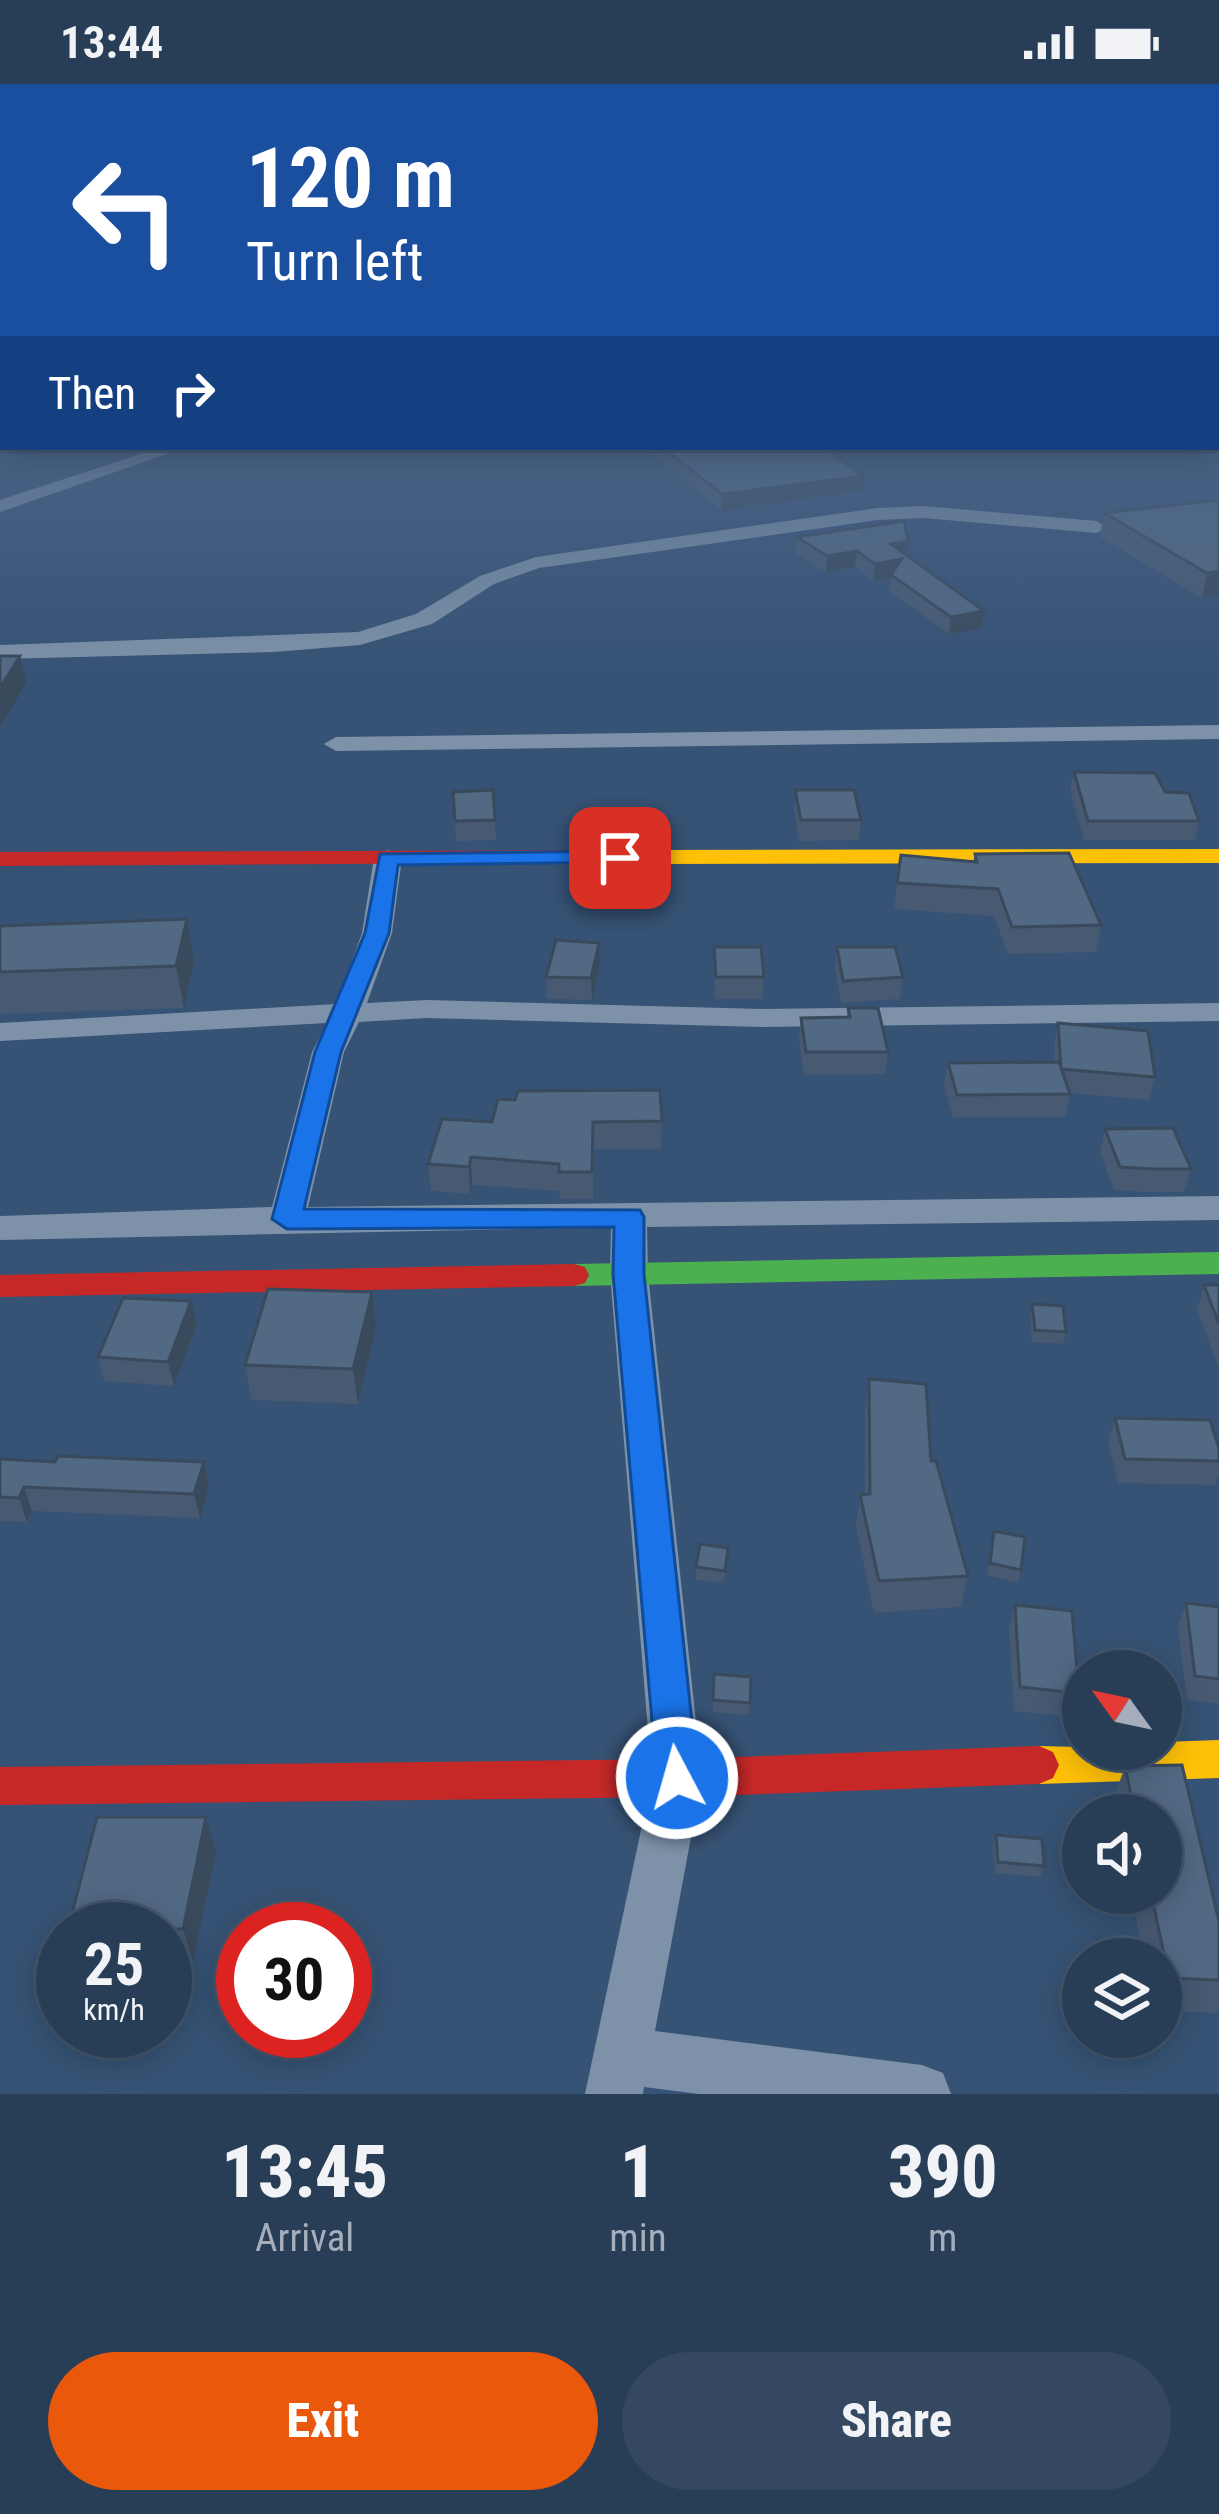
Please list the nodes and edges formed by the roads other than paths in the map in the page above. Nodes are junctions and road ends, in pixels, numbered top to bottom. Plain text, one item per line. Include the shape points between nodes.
1 (67, 484) edge
2 (0, 506) edge
3 (1097, 527) dead end
4 (0, 652) edge
5 (1219, 731) edge
6 (336, 744) dead end
7 (1219, 856) edge
8 (388, 858) junction
9 (0, 860) edge
10 (348, 1012) junction
11 (1219, 1012) edge
12 (0, 1032) edge
13 (1219, 1208) edge
14 (629, 1217) junction
15 (287, 1219) junction
16 (0, 1228) edge
17 (1219, 1263) edge
18 (629, 1274) junction
19 (0, 1286) edge
20 (1219, 1759) edge
21 (677, 1778) junction
22 (0, 1786) edge
23 (617, 2074) edge
24 (922, 2094) edge

1 - 2 street
3 - 4 street via 878,514 536,563 487,580 409,626 360,638
5 - 6 street
7 - 8 street
8 - 9 street
8 - 10 street via 377,933
10 - 11 street
10 - 12 street
10 - 15 street via 328,1052
13 - 14 street
14 - 15 street
14 - 18 street
15 - 16 street
17 - 18 street
18 - 19 street
18 - 21 street
20 - 21 street
21 - 22 street
21 - 23 street
23 - 24 street

